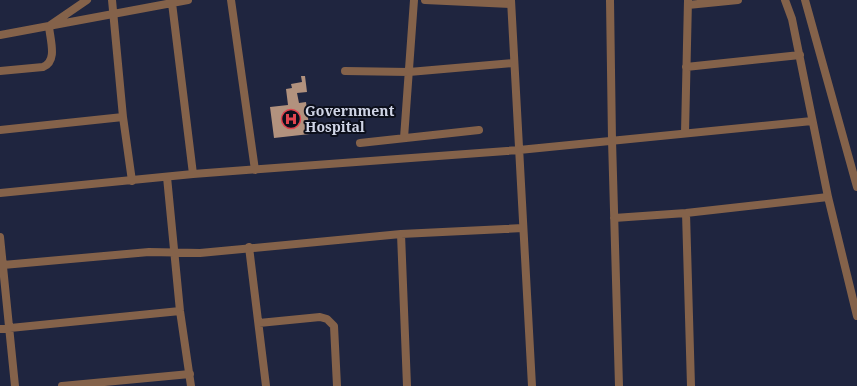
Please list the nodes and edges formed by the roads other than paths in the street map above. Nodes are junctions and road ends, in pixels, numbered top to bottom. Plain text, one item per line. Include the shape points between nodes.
1 (88, 0) edge
2 (112, 0) edge
3 (188, 0) edge
4 (232, 0) edge
5 (414, 0) edge
6 (425, 0) edge
7 (610, 0) edge
8 (738, 0) edge
9 (785, 0) edge
10 (805, 0) edge
11 (511, 2) edge
12 (172, 3) junction
13 (688, 3) edge
14 (112, 14) junction
15 (49, 26) junction
16 (0, 36) edge
17 (800, 55) junction
18 (514, 63) junction
19 (686, 67) junction
20 (0, 71) edge
21 (345, 71) dead end
22 (409, 72) junction
23 (122, 117) junction
24 (812, 121) junction
25 (0, 130) edge
26 (478, 130) dead end
27 (685, 133) junction
28 (404, 138) junction
29 (612, 140) junction
30 (360, 143) dead end
31 (519, 150) junction
32 (255, 170) junction
33 (193, 174) junction
34 (855, 175) edge
35 (168, 177) junction
36 (132, 181) junction
37 (857, 187) edge
38 (0, 193) edge
39 (828, 197) junction
40 (686, 213) junction
41 (614, 218) junction
42 (523, 228) junction
43 (401, 234) junction
44 (0, 237) edge
45 (249, 247) junction
46 (174, 253) junction
47 (3, 265) junction
48 (180, 311) junction
49 (857, 316) edge
50 (259, 323) junction
51 (10, 328) junction
52 (0, 329) edge
53 (190, 374) junction
54 (15, 386) edge
55 (62, 386) edge
56 (191, 386) edge
57 (266, 386) edge
58 (337, 386) edge
59 (407, 386) edge
60 (532, 386) edge
61 (619, 386) edge
62 (691, 386) edge

1 - 15 street
2 - 14 street
3 - 12 street
4 - 32 street
5 - 22 street
6 - 11 street
7 - 29 street
8 - 13 street
9 - 17 street
10 - 34 street
11 - 18 street
12 - 14 street
12 - 33 street
13 - 19 street
14 - 15 street
14 - 23 street
15 - 16 street
15 - 20 street via 52,60 48,64 42,67
17 - 19 street
17 - 24 street
18 - 22 street
18 - 31 street
19 - 27 street
21 - 22 street
22 - 28 street
23 - 25 street
23 - 36 street
24 - 27 street
24 - 39 street
26 - 28 street
27 - 29 street
28 - 30 street
29 - 31 street
29 - 41 street
31 - 32 street
31 - 42 street
32 - 33 street
33 - 35 street
34 - 37 street
35 - 36 street
35 - 46 street
36 - 38 street
39 - 40 street
39 - 49 street
40 - 41 street
40 - 62 street
41 - 61 street
42 - 43 street
42 - 60 street
43 - 45 street
43 - 59 street
44 - 47 street
45 - 46 street via 200,253
45 - 50 street
46 - 47 street via 149,252
46 - 48 street
47 - 51 street
48 - 51 street
48 - 53 street
50 - 57 street
50 - 58 street via 320,317 331,321 334,326
51 - 52 street
51 - 54 street
53 - 55 street
53 - 56 street

